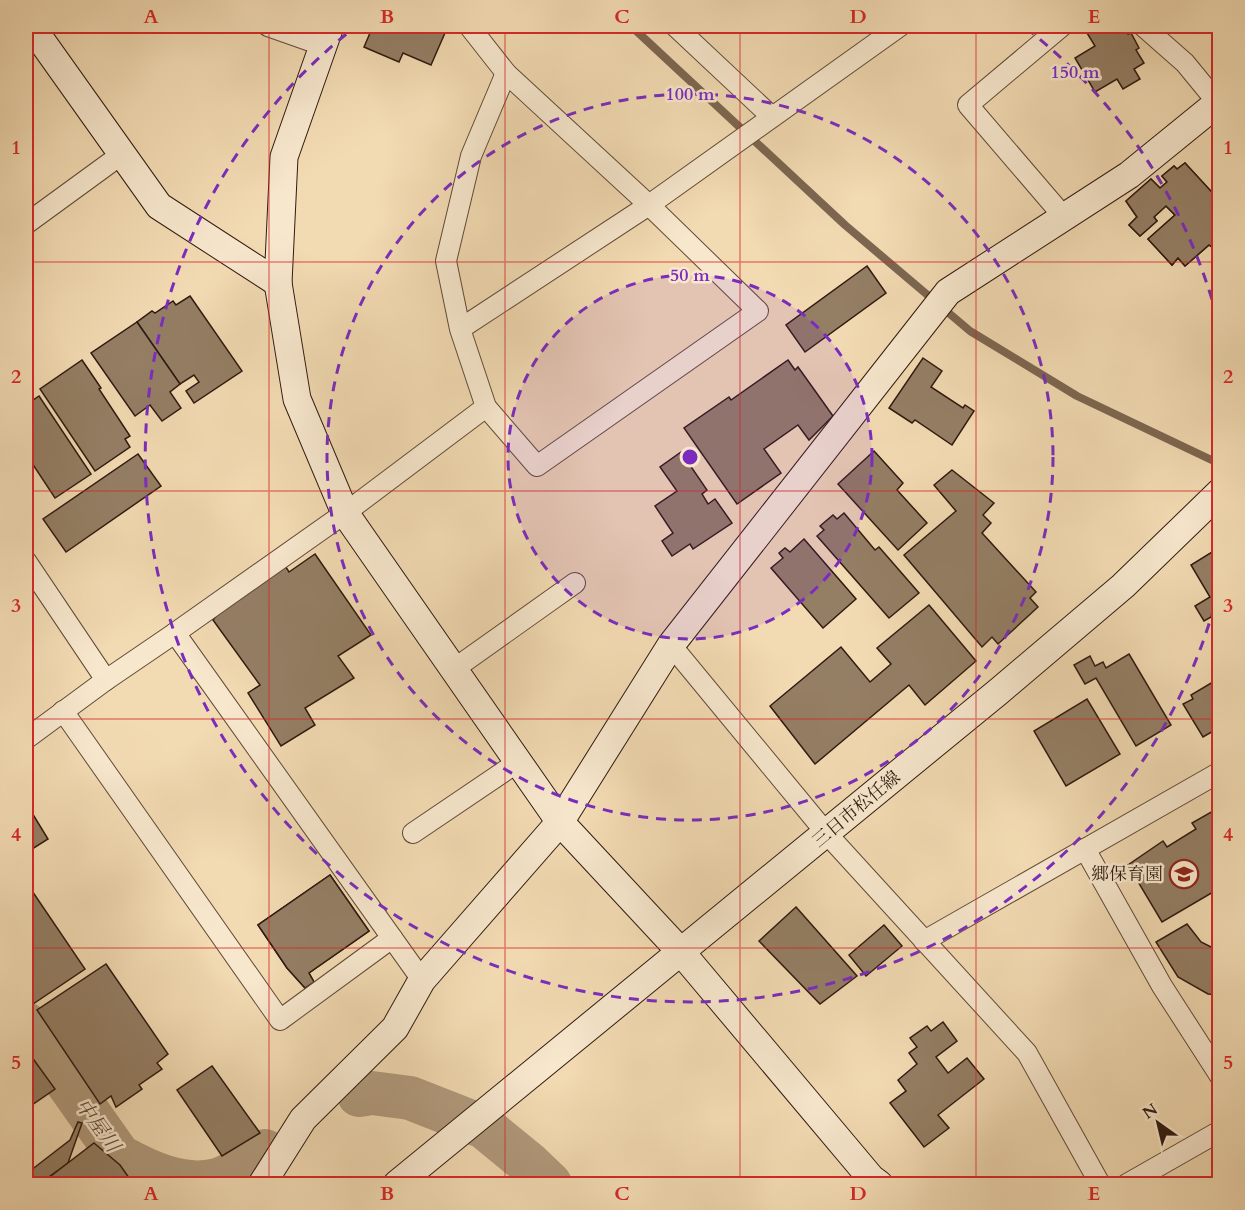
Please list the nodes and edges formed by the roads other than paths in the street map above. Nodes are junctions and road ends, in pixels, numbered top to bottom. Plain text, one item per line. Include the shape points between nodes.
1 (268, 26) edge
2 (469, 26) edge
3 (675, 26) edge
4 (900, 26) edge
5 (1062, 26) edge
6 (1143, 26) edge
7 (31, 34) edge
8 (326, 35) edge
9 (506, 73) junction
10 (1218, 102) edge
11 (764, 122) junction
12 (122, 154) junction
13 (649, 205) junction
14 (1064, 217) junction
15 (26, 224) edge
16 (278, 283) junction
17 (460, 329) junction
18 (486, 407) junction
19 (1217, 502) edge
20 (345, 513) junction
21 (26, 561) edge
22 (575, 583) dead end
23 (175, 633) junction
24 (670, 645) junction
25 (454, 669) junction
26 (106, 680) junction
27 (63, 711) junction
28 (26, 739) edge
29 (518, 762) junction
30 (1220, 772) edge
31 (560, 822) junction
32 (412, 833) dead end
33 (827, 834) junction
34 (1085, 849) junction
35 (392, 938) junction
36 (924, 942) junction
37 (681, 952) junction
38 (422, 980) junction
39 (1220, 1076) edge
40 (1220, 1131) edge
41 (870, 1182) edge
42 (262, 1185) edge
43 (397, 1185) edge
44 (1100, 1185) edge
45 (1127, 1185) edge

1 - 8 street
2 - 9 street
3 - 11 street
4 - 11 street
5 - 14 street via 968,105
6 - 10 street via 1185,63
7 - 12 street
8 - 16 street via 284,157
9 - 13 street
9 - 17 street via 471,156 446,261
10 - 14 street via 1129,175
11 - 13 street
12 - 15 street
12 - 16 street via 159,206
13 - 17 street
13 - 18 street via 758,311 537,466
14 - 24 street via 948,292
16 - 20 street via 297,399
17 - 18 street
18 - 20 street
19 - 33 street, 三日市松任線 via 1123,586
20 - 23 street
20 - 25 street
21 - 26 street
22 - 25 street
23 - 26 street
23 - 35 street
24 - 31 street
24 - 33 street
25 - 29 street
26 - 27 street
27 - 28 street
27 - 35 street via 280,1020
29 - 31 street
29 - 32 street
30 - 34 street
31 - 37 street
31 - 38 street
33 - 36 street
33 - 37 street, 三日市松任線
34 - 36 street
34 - 39 street via 1162,986
35 - 38 street
36 - 44 street via 1027,1053
37 - 41 street
37 - 43 street, 三日市松任線
38 - 42 street via 395,1028 303,1119
40 - 45 street

